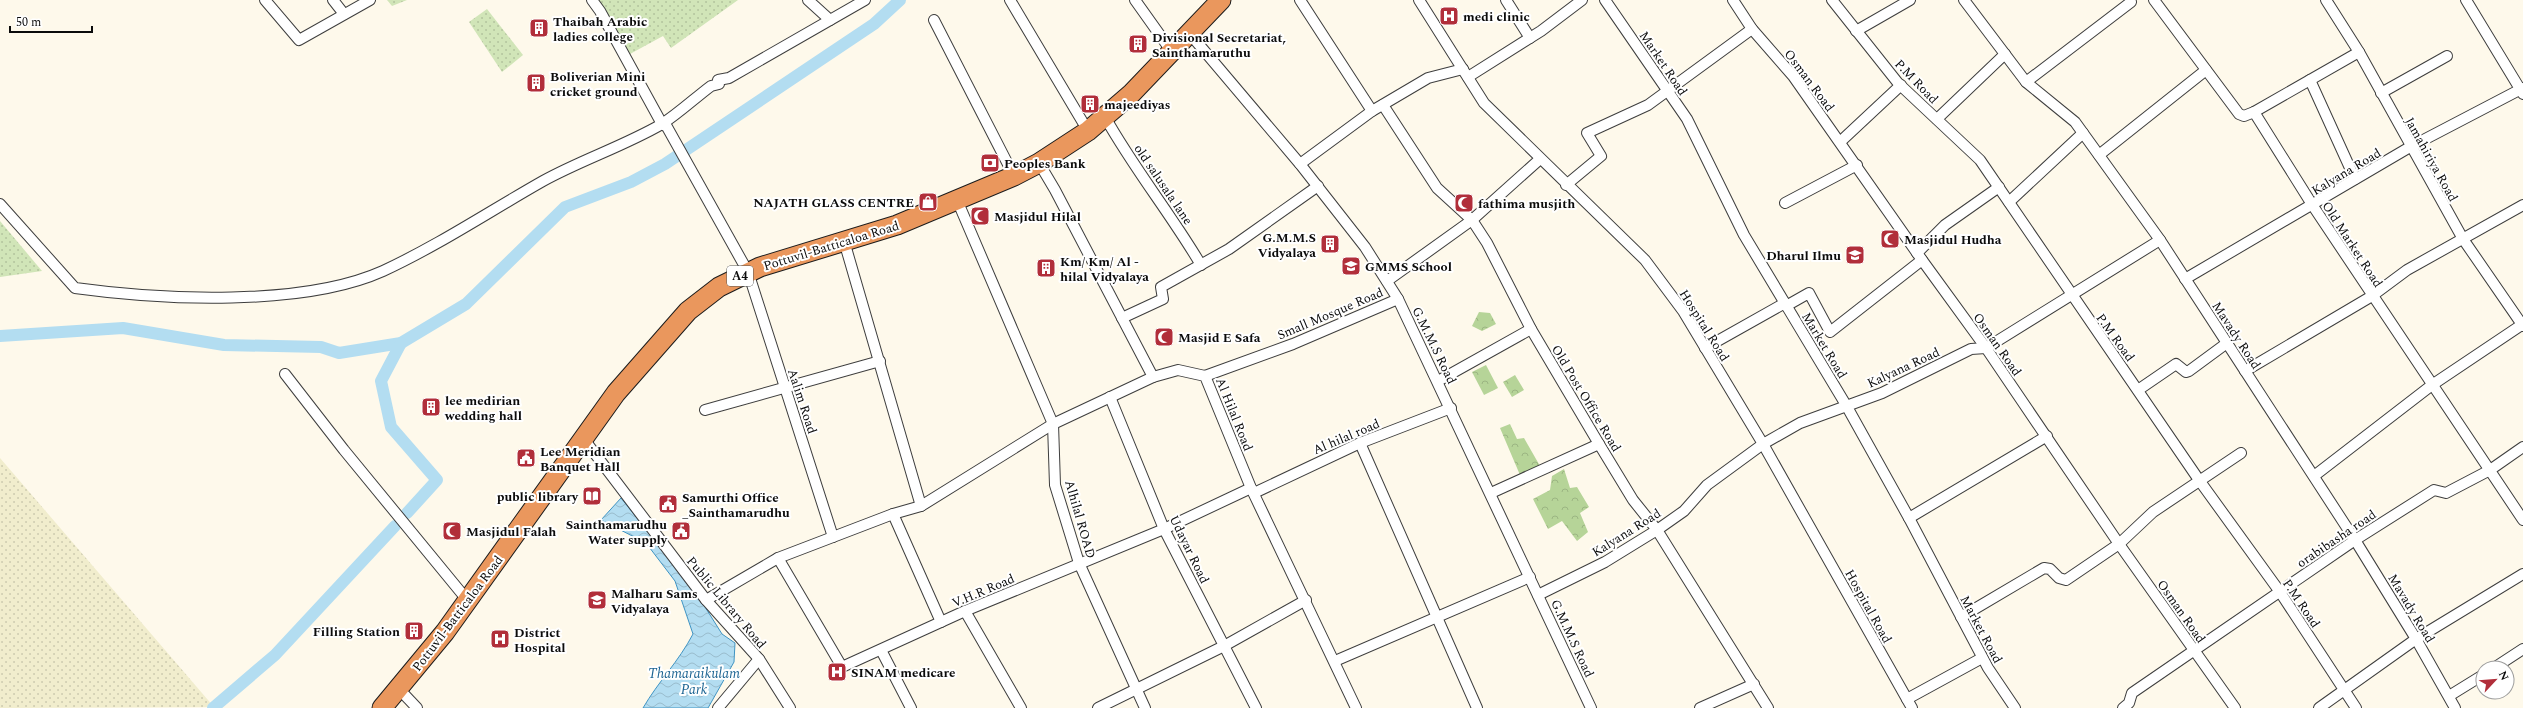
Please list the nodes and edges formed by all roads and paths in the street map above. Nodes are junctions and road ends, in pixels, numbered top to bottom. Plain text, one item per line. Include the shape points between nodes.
1 (265, 0) edge
2 (333, 0) edge
3 (370, 0) edge
4 (592, 0) edge
5 (808, 0) edge
6 (865, 0) edge
7 (1010, 0) edge
8 (1135, 0) edge
9 (1220, 0) edge
10 (1300, 0) edge
11 (1419, 0) edge
12 (1506, 0) edge
13 (1582, 0) edge
14 (1605, 0) edge
15 (1733, 0) edge
16 (1832, 0) edge
17 (1910, 0) edge
18 (1964, 0) edge
19 (2131, 0) edge
20 (2154, 0) edge
21 (2326, 0) edge
22 (2466, 0) edge
23 (344, 14) junction
24 (830, 20) junction
25 (934, 20) dead end
26 (1752, 29) junction
27 (1856, 31) junction
28 (1190, 34) junction
29 (1530, 38) junction
30 (1172, 52) junction
31 (2359, 52) junction
32 (2005, 54) junction
33 (2447, 56) dead end
34 (2206, 70) junction
35 (1465, 73) junction
36 (2310, 80) junction
37 (2026, 82) junction
38 (1901, 85) junction
39 (1667, 89) junction
40 (2522, 91) edge
41 (2381, 93) junction
42 (1383, 105) junction
43 (1372, 112) junction
44 (2254, 112) junction
45 (1105, 117) junction
46 (1937, 119) junction
47 (664, 125) junction
48 (1088, 131) junction
49 (2083, 133) junction
50 (1840, 142) junction
51 (2410, 147) junction
52 (2099, 155) junction
53 (1540, 159) junction
54 (1038, 163) junction
55 (1300, 164) junction
56 (1857, 165) junction
57 (1014, 176) junction
58 (2355, 179) junction
59 (1566, 185) junction
60 (1318, 186) junction
61 (1999, 187) junction
62 (957, 200) junction
63 (2009, 202) junction
64 (0, 204) edge
65 (1785, 204) dead end
66 (2523, 205) edge
67 (2313, 206) junction
68 (1472, 220) junction
69 (2463, 239) junction
70 (2160, 240) junction
71 (844, 241) junction
72 (1919, 257) junction
73 (1201, 265) junction
74 (748, 272) junction
75 (2185, 279) junction
76 (1387, 281) junction
77 (2072, 296) junction
78 (2372, 296) junction
79 (1398, 299) junction
80 (1786, 304) junction
81 (1122, 318) junction
82 (2523, 325) edge
83 (1531, 329) junction
84 (2227, 343) junction
85 (1705, 348) junction
86 (1986, 348) junction
87 (880, 361) junction
88 (2245, 371) junction
89 (285, 374) dead end
90 (1205, 376) junction
91 (1153, 377) junction
92 (1438, 381) junction
93 (2432, 385) junction
94 (785, 388) junction
95 (2138, 390) junction
96 (1110, 397) junction
97 (1846, 405) junction
98 (1451, 408) junction
99 (705, 410) dead end
100 (1053, 424) junction
101 (2047, 436) junction
102 (583, 438) junction
103 (1360, 443) junction
104 (1599, 444) junction
105 (1763, 444) junction
106 (2523, 447) edge
107 (2241, 453) dead end
108 (2490, 470) junction
109 (2314, 476) junction
110 (2199, 480) junction
111 (1252, 490) junction
112 (1491, 493) junction
113 (921, 506) junction
114 (893, 514) junction
115 (1909, 518) junction
116 (2523, 520) edge
117 (1164, 529) junction
118 (1657, 530) junction
119 (833, 537) junction
120 (2355, 540) junction
121 (2119, 544) junction
122 (778, 558) junction
123 (1079, 563) junction
124 (2523, 574) edge
125 (1530, 577) junction
126 (2280, 592) junction
127 (1538, 595) junction
128 (706, 600) junction
129 (1306, 600) junction
130 (468, 601) junction
131 (965, 611) junction
132 (1438, 615) junction
133 (1961, 617) junction
134 (941, 622) junction
135 (2416, 638) junction
136 (1224, 646) junction
137 (2523, 649) edge
138 (882, 650) junction
139 (2194, 650) junction
140 (1982, 658) junction
141 (759, 659) junction
142 (2506, 660) edge
143 (1335, 661) junction
144 (2475, 680) edge
145 (1754, 684) junction
146 (399, 689) junction
147 (1137, 689) junction
148 (2345, 690) junction
149 (2449, 696) junction
150 (1907, 699) junction
151 (382, 708) edge
152 (417, 708) edge
153 (718, 708) edge
154 (790, 708) edge
155 (911, 708) edge
156 (1021, 708) edge
157 (1098, 708) edge
158 (1145, 708) edge
159 (1256, 708) edge
160 (1356, 708) edge
161 (1477, 708) edge
162 (1591, 708) edge
163 (1700, 708) edge
164 (1768, 708) edge
165 (1912, 708) edge
166 (2015, 708) edge
167 (2123, 708) edge
168 (2235, 708) edge
169 (2319, 708) edge
170 (2356, 708) edge
171 (2456, 708) edge

1 - 23 street via 297,40 303,39
2 - 23 street
3 - 23 street
4 - 47 street, Aalim Road
5 - 24 street
6 - 24 street
7 - 48 street
8 - 30 street
9 - 28 highway, Pottuvil-Batticaloa Road / A4
10 - 43 street
11 - 35 street, Hospital Road
12 - 29 street
13 - 29 street
14 - 39 street, Market Road
15 - 26 street, Osman Road
16 - 27 street, P.M Road
17 - 27 street
18 - 32 street, Mavady Road
19 - 37 street
20 - 34 street
21 - 31 street, Jamahiriya Road
22 - 40 street
24 - 47 street via 729,78 718,80 719,84 711,86
25 - 57 street
26 - 39 street
26 - 50 street, Osman Road via 1793,76
27 - 38 street, P.M Road
28 - 30 highway, Pottuvil-Batticaloa Road / A4
28 - 55 street, G.M.M.S Road
29 - 35 street
30 - 45 highway, Pottuvil-Batticaloa Road / A4
31 - 36 street
31 - 41 street, Jamahiriya Road
32 - 37 street, Mavady Road
32 - 46 street
33 - 41 street
34 - 44 street via 2239,114 2244,116
34 - 52 street
35 - 42 street via 1428,78
35 - 53 street, Hospital Road via 1484,102
36 - 44 street
36 - 58 street
37 - 49 street, Mavady Road via 2075,122
38 - 46 street, P.M Road
38 - 50 street
39 - 59 street via 1648,105 1587,133 1601,156
39 - 80 street, Market Road via 1687,119 1744,235
40 - 51 street, Kalyana Road
41 - 51 street, Jamahiriya Road
42 - 43 street
42 - 68 street, Old Post Office Road via 1437,188
43 - 55 street
44 - 67 street, Old Market Road
45 - 48 highway, Pottuvil-Batticaloa Road / A4
45 - 73 street, old salusala lane via 1138,172 1164,206
46 - 61 street, P.M Road via 1980,160
47 - 64 street via 545,180 383,271 328,288 300,292 209,297 112,293 75,288
47 - 74 street, Aalim Road
48 - 54 highway, Pottuvil-Batticaloa Road / A4
49 - 52 street, Mavady Road
49 - 63 street
50 - 56 street, Osman Road
51 - 58 street, Kalyana Road
51 - 69 street, Jamahiriya Road
52 - 70 street, Mavady Road
53 - 59 street, Hospital Road
53 - 68 street
54 - 57 highway, Pottuvil-Batticaloa Road / A4
54 - 81 street via 1055,190
55 - 60 street, G.M.M.S Road
56 - 65 street
56 - 72 street, Osman Road
57 - 62 highway, Pottuvil-Batticaloa Road / A4
58 - 67 street, Kalyana Road
59 - 85 street, Hospital Road via 1645,260 1683,311
60 - 73 street via 1230,249
60 - 76 street, G.M.M.S Road via 1365,247
61 - 63 street, P.M Road
61 - 72 street via 1945,225
62 - 71 highway, Pottuvil-Batticaloa Road / A4 via 897,225
62 - 100 street, Alhilal ROAD
63 - 77 street, P.M Road
66 - 69 street
67 - 75 street, Kalyana Road
67 - 78 street, Old Market Road
68 - 76 street
68 - 83 street, Old Post Office Road via 1487,243
69 - 78 street via 2407,270
69 - 82 street, Jamahiriya Road
70 - 75 street, Mavady Road
70 - 77 street, Kalyana Road
71 - 74 highway, Pottuvil-Batticaloa Road / A4
71 - 87 street
72 - 80 street via 1830,332 1809,292
72 - 86 street, Osman Road
73 - 81 street via 1161,287 1163,299
74 - 94 street, Aalim Road
74 - 102 highway, Pottuvil-Batticaloa Road / A4 via 719,287 680,318 616,393
75 - 84 street, Mavady Road
76 - 79 street, G.M.M.S Road
77 - 86 street, Kalyana Road
77 - 95 street, P.M Road
78 - 88 street
78 - 93 street, Old Market Road
79 - 90 street, Small Mosque Road via 1293,344
79 - 92 street, G.M.M.S Road
80 - 85 street
80 - 97 street, Market Road
81 - 91 street
82 - 93 street
83 - 92 street
83 - 104 street, Old Post Office Road
84 - 88 street, Mavady Road
84 - 95 street via 2189,371 2186,372 2176,364
85 - 105 street, Hospital Road
86 - 97 street, Kalyana Road via 1971,349 1882,393
86 - 101 street, Osman Road
87 - 94 street
87 - 113 street
88 - 109 street, Mavady Road
89 - 130 street
90 - 91 street, Al Hilal Road via 1178,370
90 - 111 street, Al Hilal Road
91 - 96 street, Al Hilal Road
92 - 98 street, G.M.M.S Road
93 - 108 street, Old Market Road
93 - 109 street
94 - 99 street
94 - 119 street, Aalim Road
95 - 110 street, P.M Road
96 - 100 street, Al Hilal Road
96 - 117 street, Udayar Road
97 - 105 street, Kalyana Road via 1800,423
97 - 115 street, Market Road
98 - 103 street, Al hilal road
98 - 112 street, G.M.M.S Road
100 - 113 street, Al Hilal Road
100 - 123 street, Alhilal ROAD via 1055,485
101 - 115 street
101 - 121 street, Osman Road
102 - 128 street, Public Library Road
102 - 130 highway, Pottuvil-Batticaloa Road / A4
103 - 111 street, Al hilal road
103 - 132 street
104 - 112 street
104 - 118 street, Old Post Office Road via 1633,500
105 - 118 street, Kalyana Road via 1707,485 1684,511
105 - 150 street, Hospital Road
106 - 108 street, orabibasha road
107 - 110 street
108 - 116 street, Old Market Road
108 - 120 street, orabibasha road via 2446,493 2434,490
109 - 120 street, Mavady Road
110 - 121 street via 2153,512
110 - 126 street, P.M Road
111 - 117 street, V.H.R Road
111 - 129 street, Al Hilal Road
112 - 125 street, G.M.M.S Road
113 - 114 street, Al Hilal Road
114 - 119 street, Al Hilal Road
114 - 134 street
115 - 133 street, Market Road
117 - 123 street, V.H.R Road
117 - 136 street, Udayar Road
118 - 127 street, Kalyana Road via 1606,562
118 - 145 street, Old Post Office Road
119 - 122 street, Al Hilal Road
120 - 126 street, orabibasha road
120 - 135 street, Mavady Road
121 - 133 street, Market Road via 2066,580 2044,568
121 - 139 street, Osman Road
122 - 128 street, Al Hilal Road
122 - 138 street, V.H.R Road via 842,667
123 - 131 street, V.H.R Road
123 - 147 street, Alhilal ROAD
124 - 135 street
125 - 127 street, G.M.M.S Road
125 - 132 street
126 - 139 street, orabibasha road
126 - 148 street, P.M Road
127 - 162 street, G.M.M.S Road
128 - 141 street, Public Library Road
129 - 136 street
129 - 143 street, Al Hilal Road
130 - 146 highway, Pottuvil-Batticaloa Road / A4
131 - 134 street, V.H.R Road
131 - 156 street
132 - 143 street
132 - 161 street
133 - 140 street, Market Road
134 - 138 street, V.H.R Road
135 - 148 street
135 - 149 street, Mavady Road
136 - 147 street
136 - 159 street, Udayar Road
137 - 142 street
138 - 155 street
139 - 167 street, orabibasha road via 2132,693 2128,704
139 - 168 street, Osman Road
140 - 150 street
140 - 166 street, Market Road
141 - 153 street
141 - 154 street, Public Library Road
143 - 160 street, Al Hilal Road
144 - 149 street
145 - 163 street
145 - 164 street, Old Post Office Road
146 - 151 highway, Pottuvil-Batticaloa Road / A4
146 - 152 street
147 - 157 street
147 - 158 street, Alhilal ROAD
148 - 169 street
148 - 170 street, P.M Road
149 - 171 street, Mavady Road
150 - 165 street, Hospital Road

